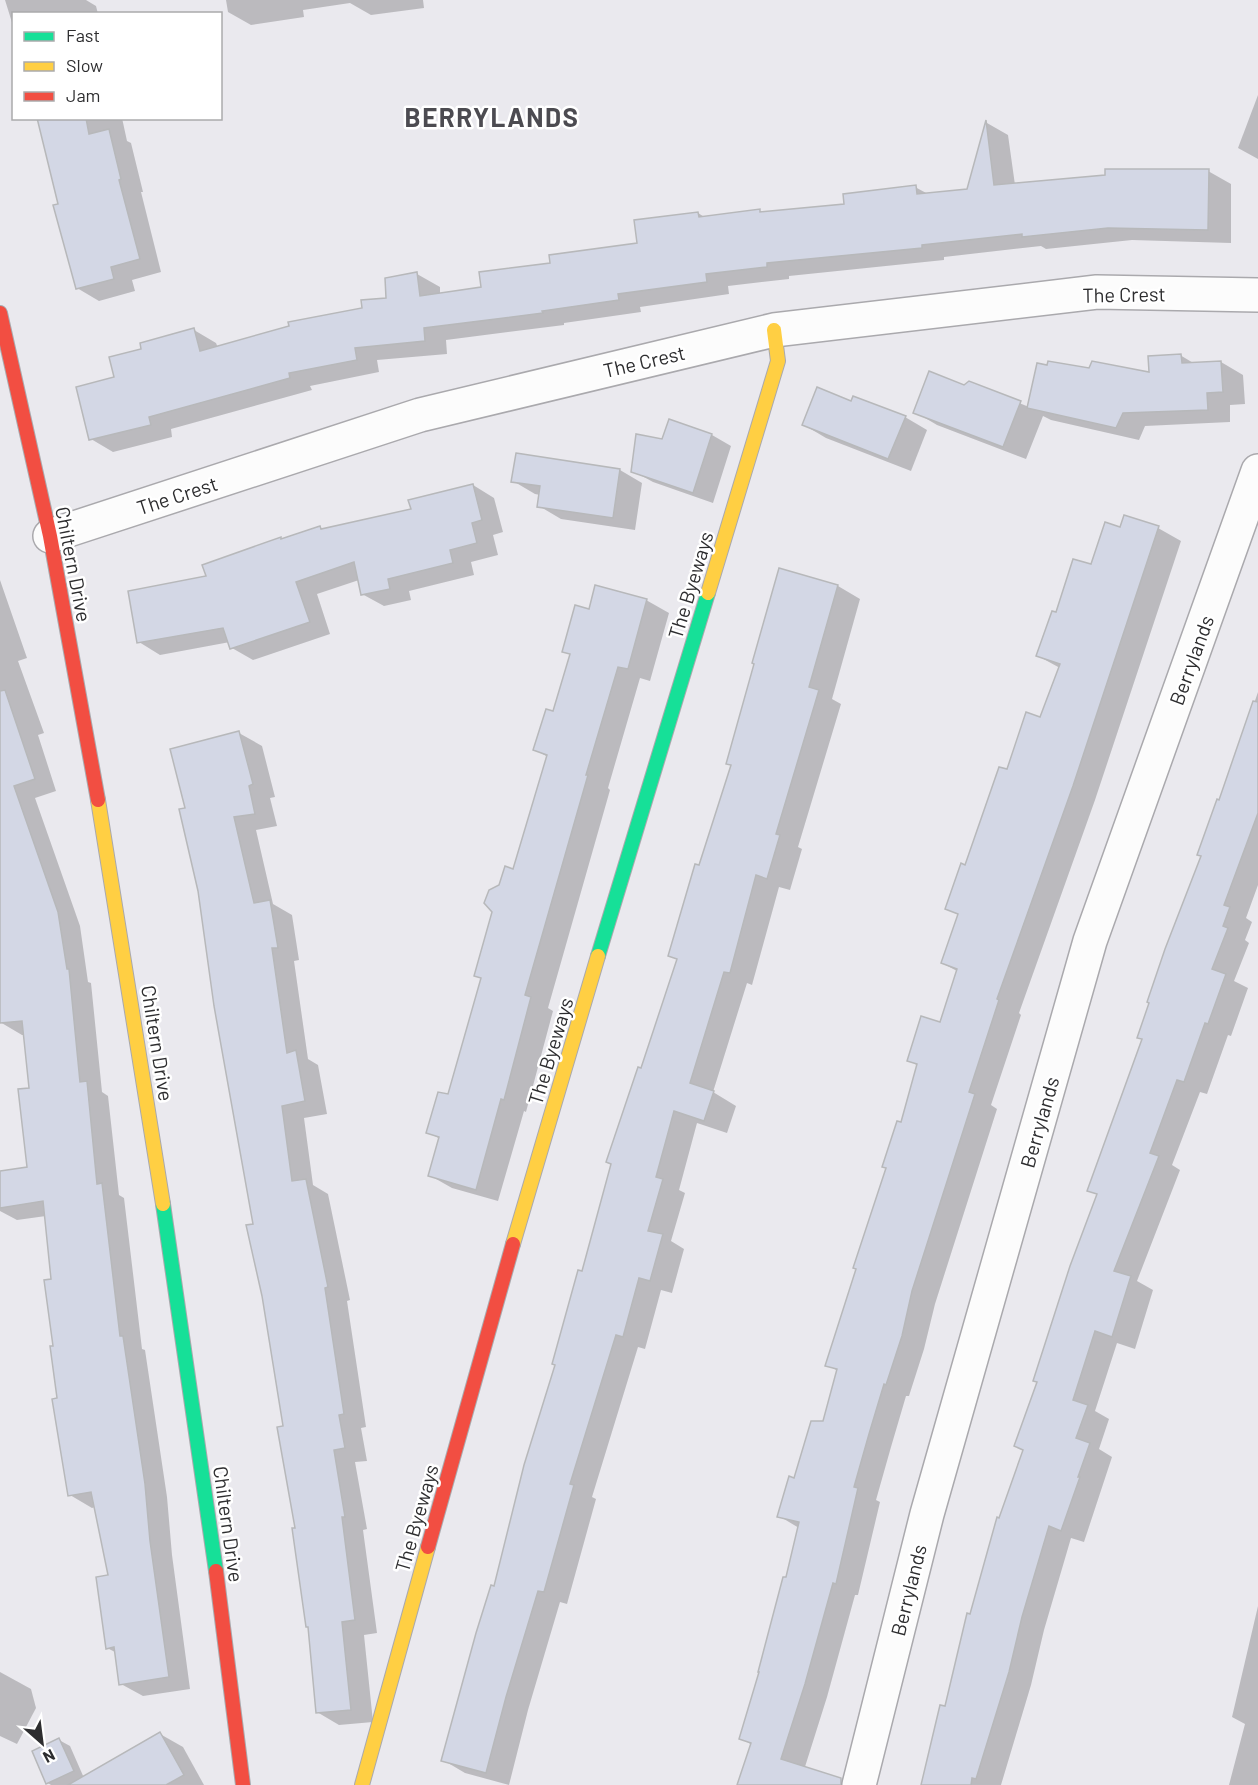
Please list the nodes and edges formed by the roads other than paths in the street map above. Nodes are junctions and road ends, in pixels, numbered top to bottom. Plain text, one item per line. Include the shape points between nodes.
1 (1258, 295) edge
2 (0, 313) edge
3 (774, 330) junction
4 (1258, 471) edge
5 (50, 537) junction
6 (243, 1785) edge
7 (362, 1785) edge
8 (860, 1785) edge

1 - 3 street, The Crest via 1097,292
2 - 5 street, Chiltern Drive
3 - 5 street, The Crest via 420,415
3 - 7 street, The Byeways via 778,361 527,1193
4 - 8 street, Berrylands via 1090,941 927,1514
5 - 6 street, Chiltern Drive via 153,1133

